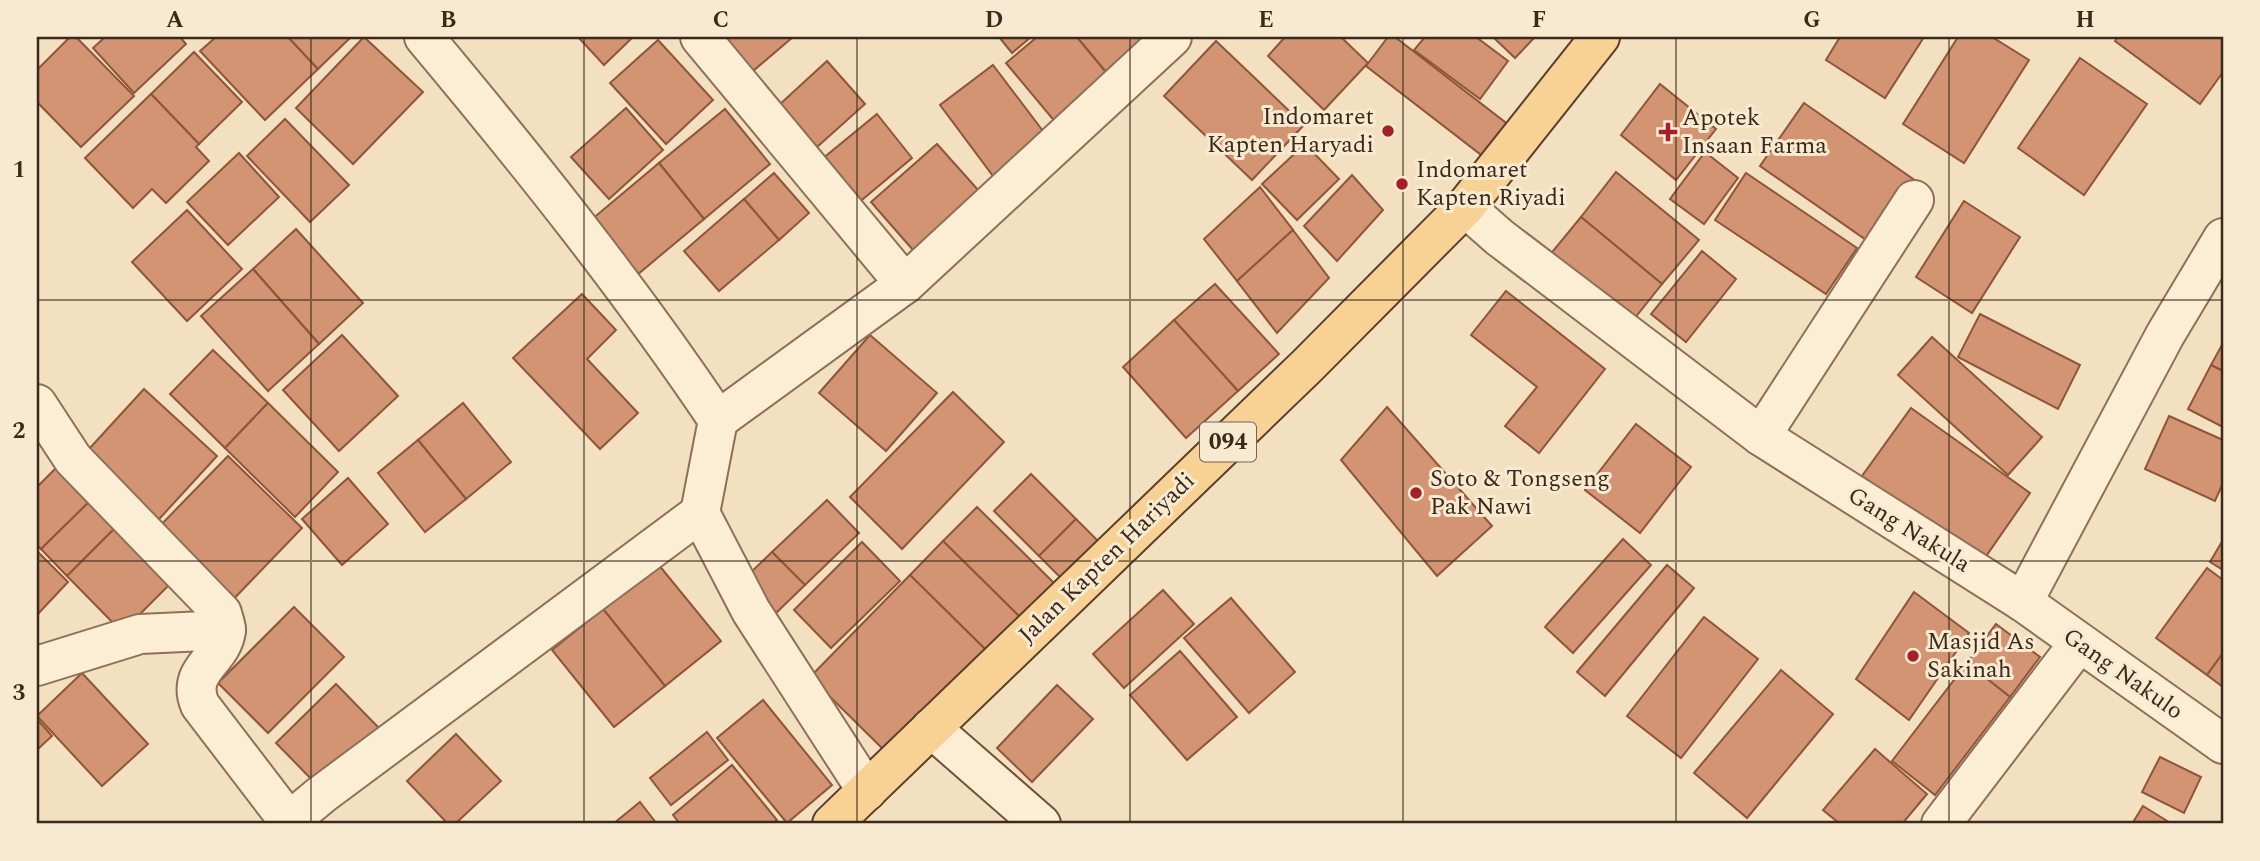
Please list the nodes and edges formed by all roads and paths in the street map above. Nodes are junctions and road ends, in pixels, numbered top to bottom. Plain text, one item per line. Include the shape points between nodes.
1 (424, 37) edge
2 (700, 37) edge
3 (1172, 37) edge
4 (1600, 37) edge
5 (1914, 200) dead end
6 (1465, 207) junction
7 (2223, 238) edge
8 (905, 284) junction
9 (37, 404) edge
10 (718, 420) junction
11 (1761, 436) junction
12 (700, 513) junction
13 (2023, 602) junction
14 (226, 630) junction
15 (2079, 643) junction
16 (37, 666) edge
17 (931, 728) junction
18 (2223, 744) edge
19 (867, 791) junction
20 (289, 824) edge
21 (832, 824) edge
22 (1041, 824) edge
23 (1941, 824) edge

1 - 10 street via 669,347
2 - 8 street
3 - 8 street
4 - 6 main road, Jalan Kapten Hariyadi / 094
5 - 11 street
6 - 11 street, Gang Nakula
6 - 17 main road, Jalan Kapten Hariyadi / 094
7 - 13 street via 2165,335
8 - 10 street
9 - 14 street via 73,459 222,613
10 - 12 street
11 - 13 street, Gang Nakula
12 - 19 street via 751,611
12 - 20 street via 321,795
13 - 15 street, Gang Nakulo
14 - 16 street via 140,634
14 - 20 street via 199,676 195,692
15 - 18 street, Gang Nakulo
15 - 23 street
17 - 19 main road, Jalan Kapten Hariyadi / 094
17 - 22 street
19 - 21 main road, Jalan Kapten Hariyadi / 094

